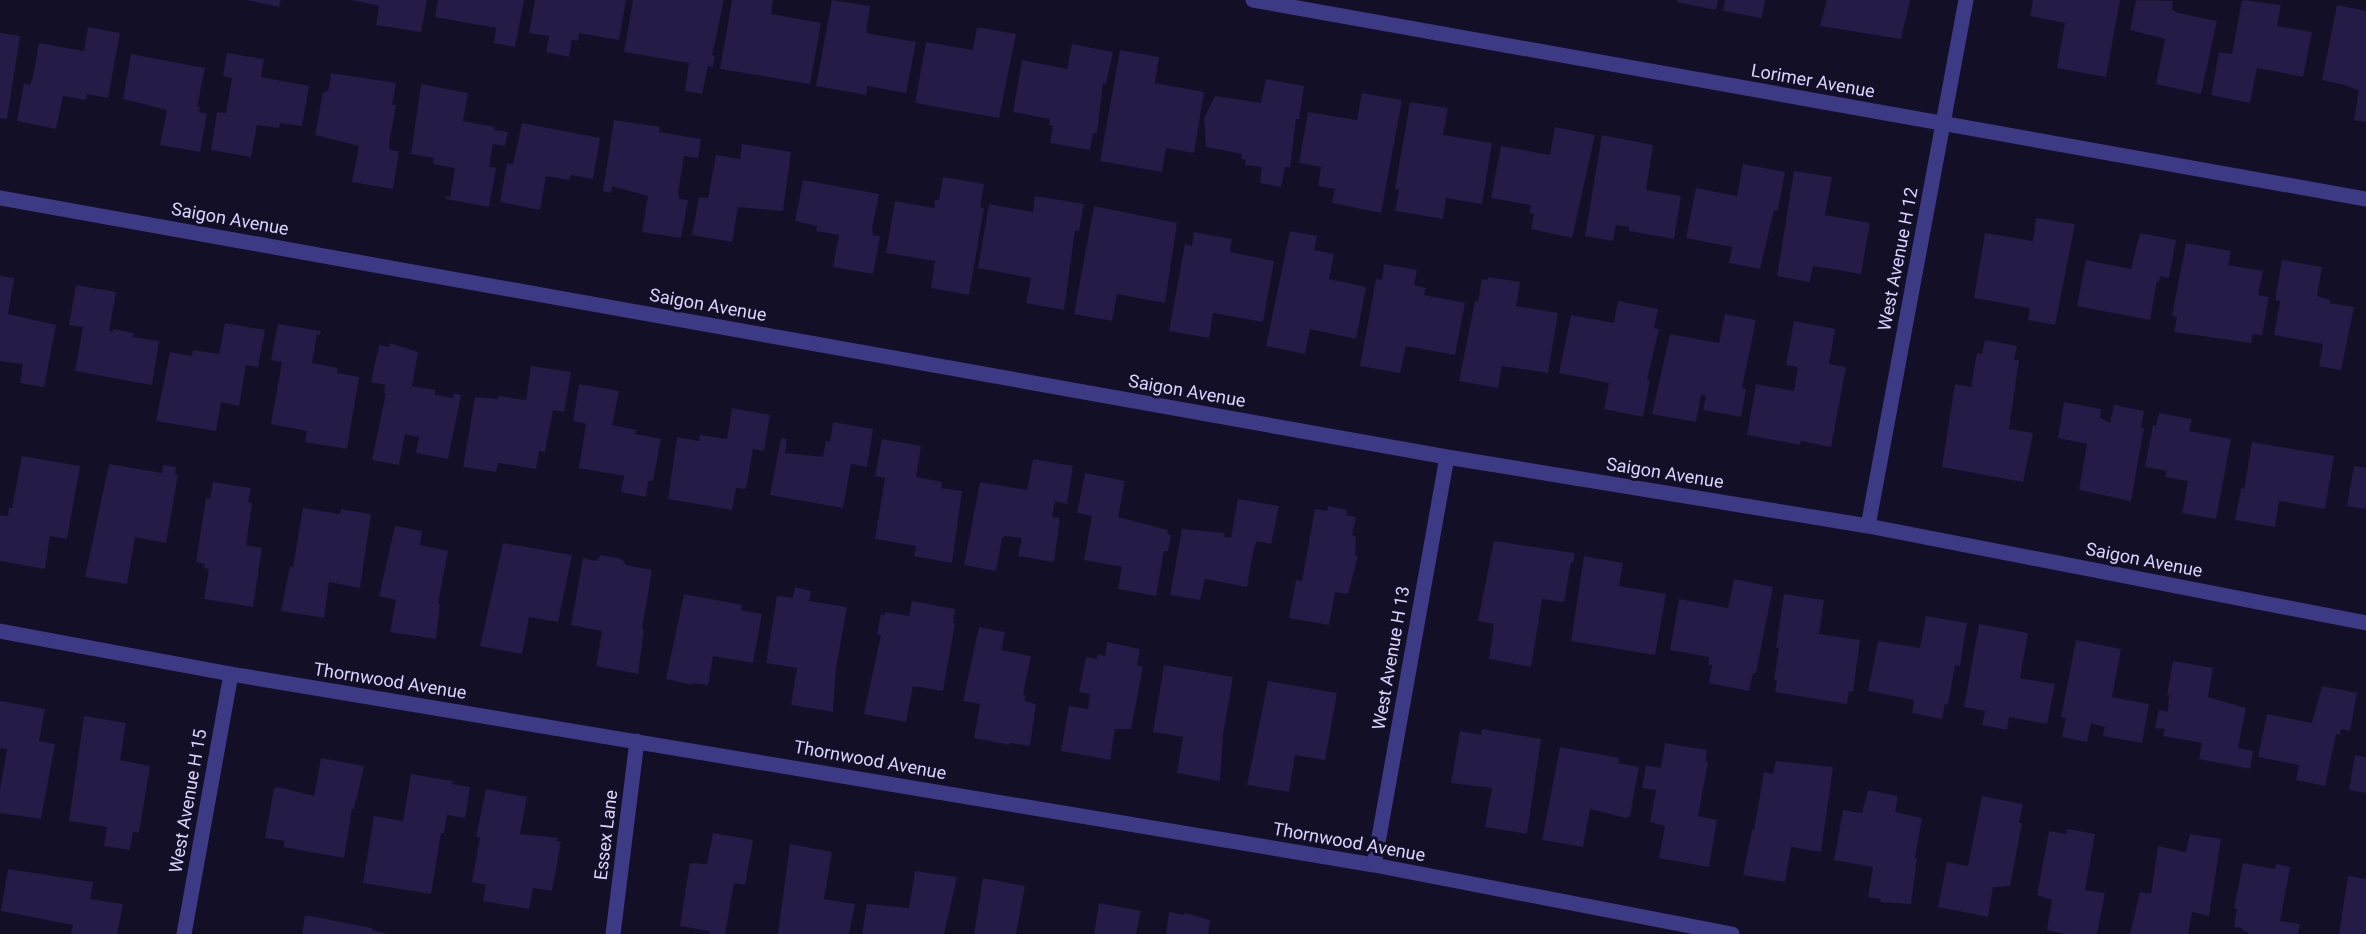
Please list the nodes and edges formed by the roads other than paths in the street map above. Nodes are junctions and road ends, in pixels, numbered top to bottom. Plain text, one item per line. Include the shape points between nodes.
1 (1253, 0) edge
2 (1966, 0) edge
3 (1944, 124) junction
4 (0, 198) edge
5 (2366, 199) edge
6 (1447, 457) junction
7 (1869, 526) junction
8 (2366, 623) edge
9 (0, 631) edge
10 (231, 674) junction
11 (637, 741) junction
12 (1374, 865) junction
13 (184, 934) edge
14 (613, 934) edge
15 (1732, 934) edge

1 - 3 street, Lorimer Avenue
2 - 3 street, West Avenue H 12
3 - 5 street, Lorimer Avenue
3 - 7 street, West Avenue H 12
4 - 6 street, Saigon Avenue
6 - 7 street, Saigon Avenue
6 - 12 street, West Avenue H 13
7 - 8 street, Saigon Avenue
9 - 10 street, Thornwood Avenue
10 - 11 street, Thornwood Avenue
10 - 13 street, West Avenue H 15
11 - 12 street, Thornwood Avenue
11 - 14 street, Essex Lane
12 - 15 street, Thornwood Avenue

